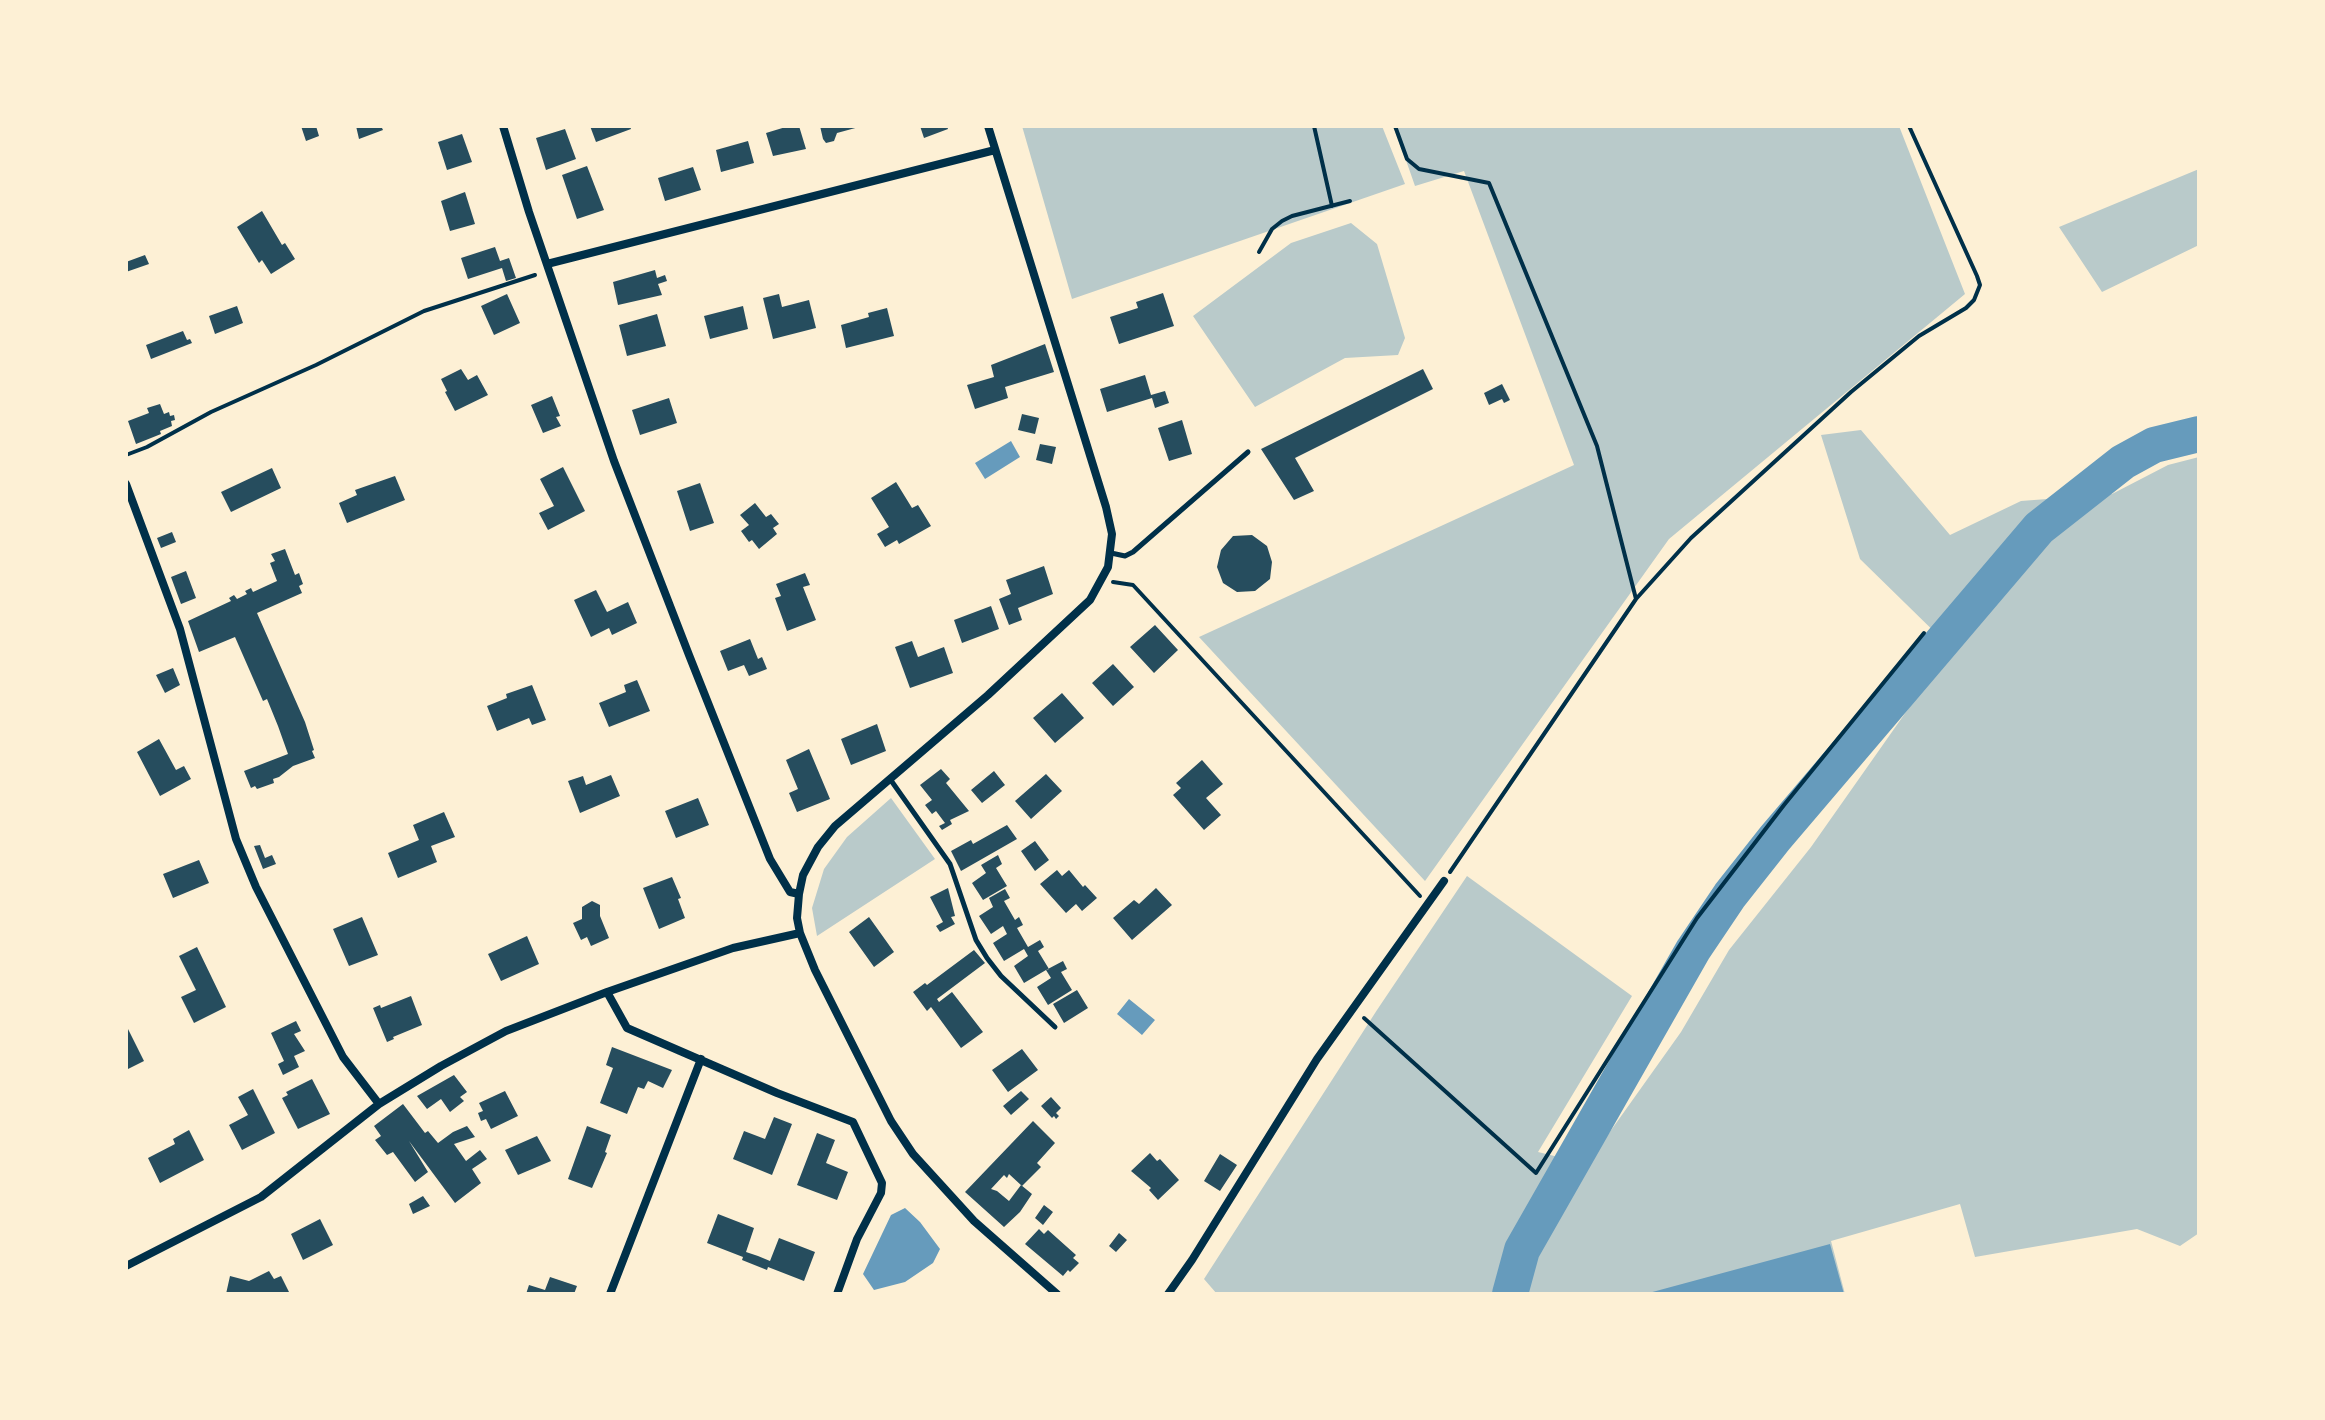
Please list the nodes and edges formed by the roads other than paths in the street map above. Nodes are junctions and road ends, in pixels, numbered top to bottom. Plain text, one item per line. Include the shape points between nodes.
1 (503, 126) edge
2 (988, 126) edge
3 (995, 150) junction
4 (548, 267) junction
5 (1248, 452) dead end
6 (126, 484) edge
7 (1111, 553) junction
8 (890, 779) junction
9 (1444, 881) road end
10 (799, 894) junction
11 (800, 933) junction
12 (607, 992) junction
13 (1055, 1027) dead end
14 (701, 1059) junction
15 (379, 1104) junction
16 (126, 1266) edge
17 (610, 1294) edge
18 (837, 1294) edge
19 (1057, 1294) edge
20 (1168, 1294) edge

1 - 4 street
2 - 3 street
3 - 4 street
3 - 7 street via 1103,495
4 - 10 street via 614,461 770,859 790,892
5 - 7 lane via 1133,552
6 - 15 street via 180,629 236,839 343,1057
7 - 8 street via 1090,600
8 - 10 street via 818,847
8 - 13 lane via 950,864 987,958
9 - 20 street via 1317,1059
10 - 11 street
11 - 12 street via 733,948
11 - 19 street via 891,1121 913,1154 974,1221
12 - 14 street via 627,1028
12 - 15 street via 506,1031
14 - 17 street
14 - 18 street via 853,1122 882,1183
15 - 16 street via 261,1197

